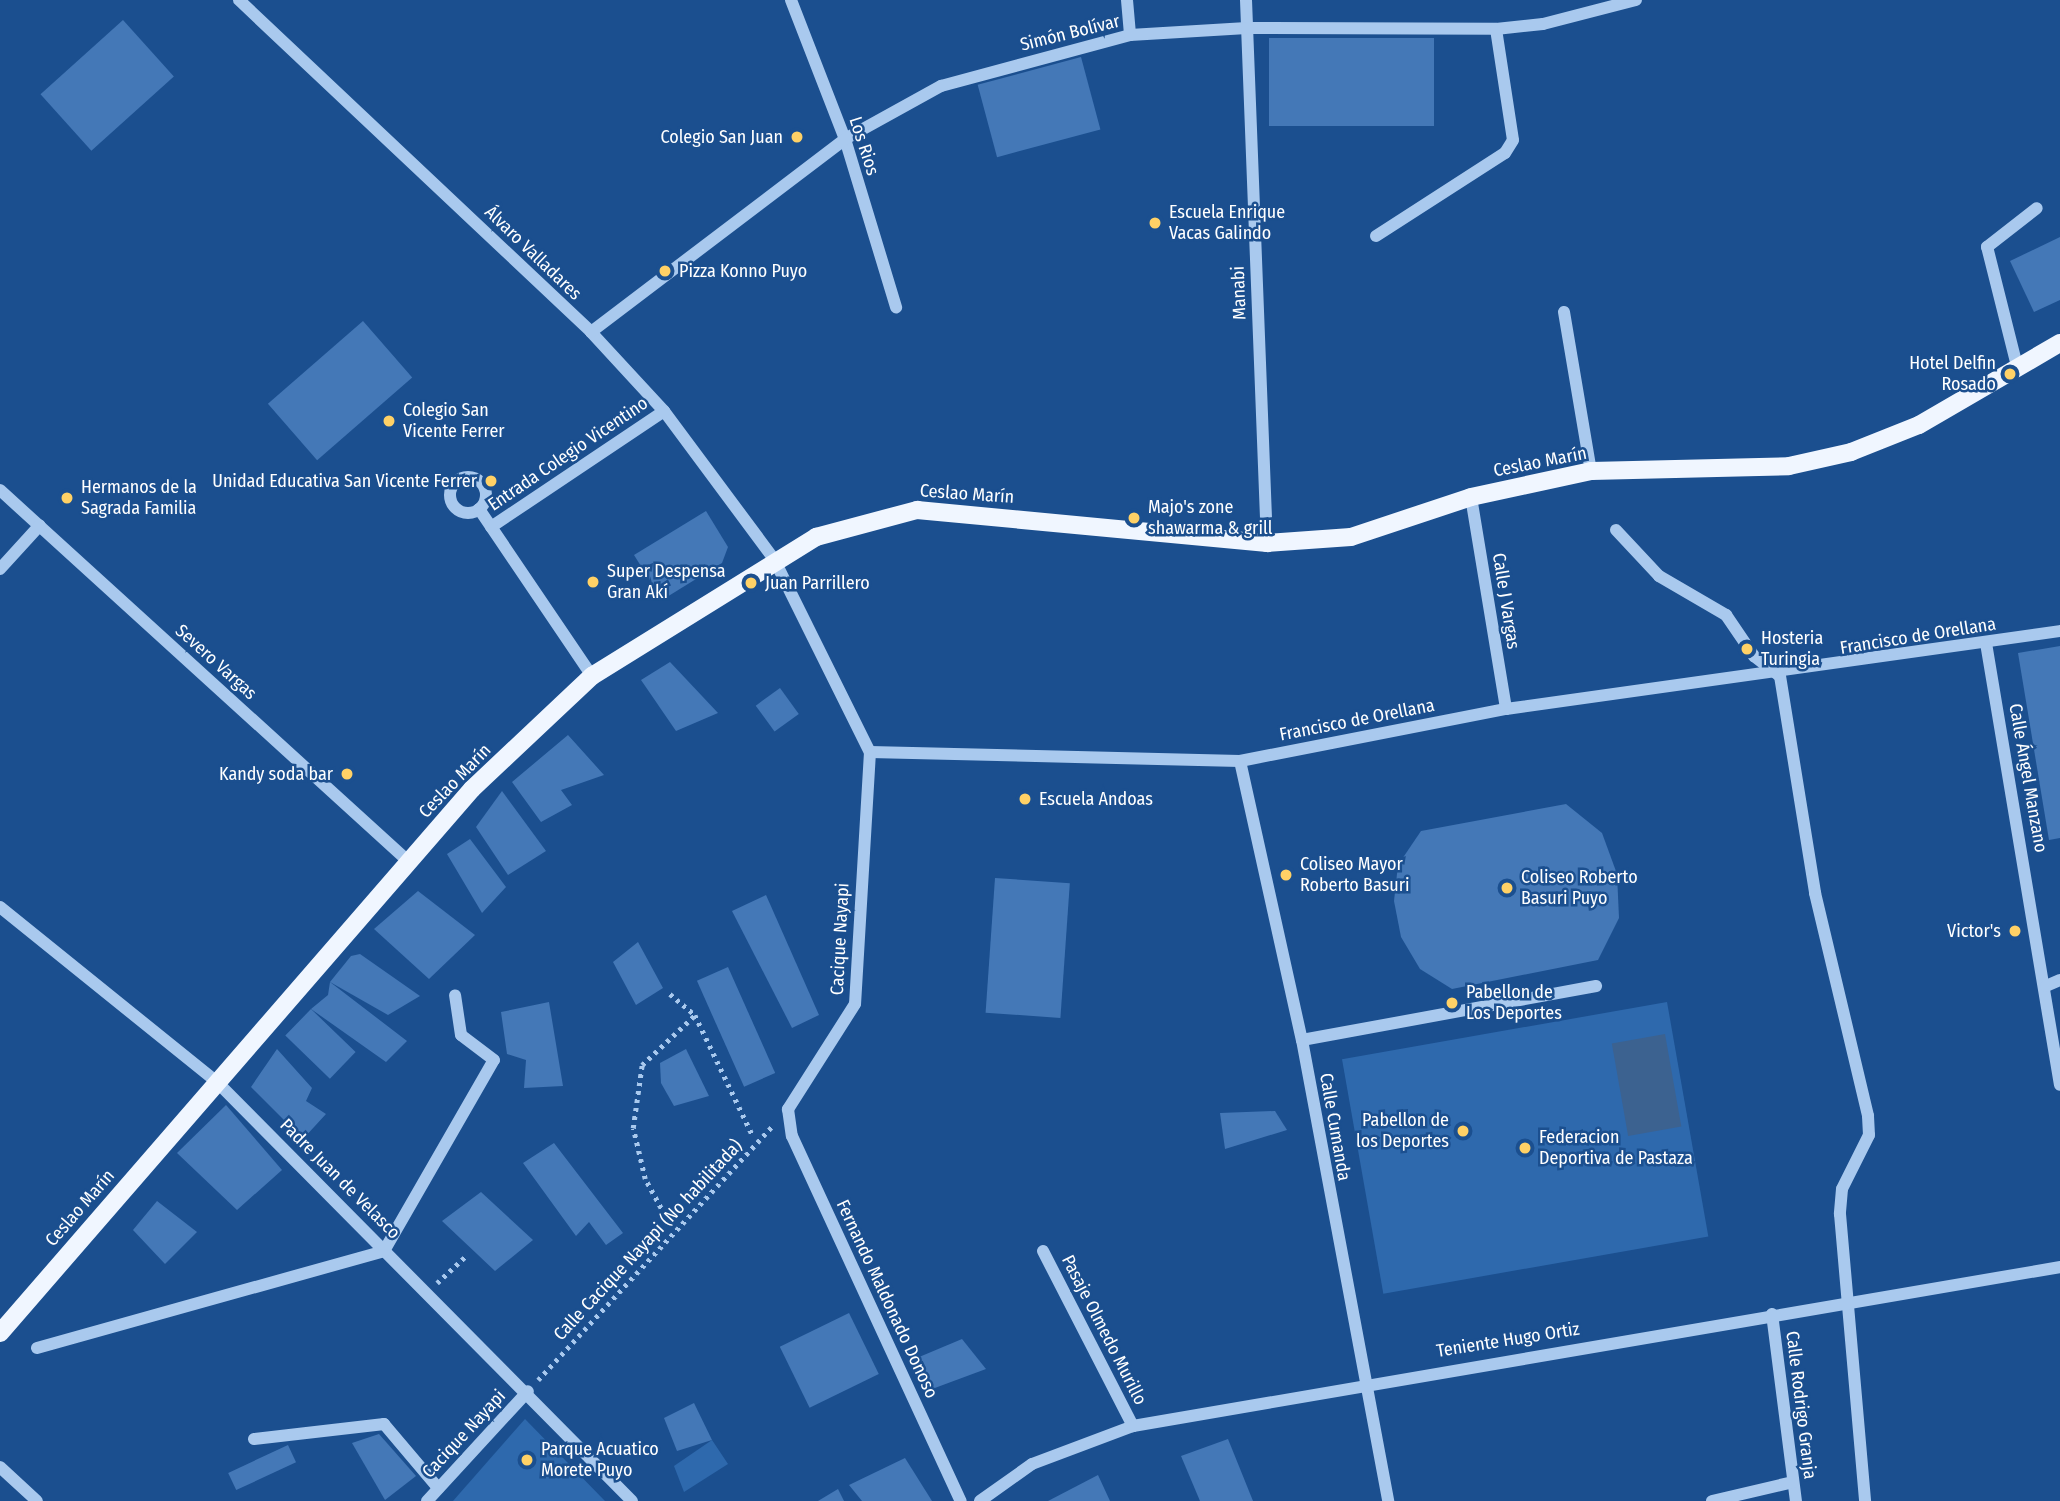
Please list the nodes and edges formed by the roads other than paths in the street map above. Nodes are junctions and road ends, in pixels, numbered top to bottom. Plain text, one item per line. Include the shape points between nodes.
1 (239, 0) edge
2 (791, 0) edge
3 (1127, 0) edge
4 (1245, 0) edge
5 (1636, 0) edge
6 (1247, 28) junction
7 (1496, 29) junction
8 (1130, 35) junction
9 (845, 139) junction
10 (2037, 208) dead end
11 (1377, 236) dead end
12 (896, 307) dead end
13 (1564, 312) dead end
14 (591, 332) junction
15 (2058, 345) edge
16 (2017, 366) junction
17 (664, 411) junction
18 (1591, 471) junction
19 (0, 490) edge
20 (1471, 497) junction
21 (479, 509) dead end
22 (40, 525) junction
23 (491, 527) junction
24 (1616, 530) dead end
25 (1267, 543) junction
26 (775, 559) junction
27 (0, 569) edge
28 (2060, 631) edge
29 (1986, 643) junction
30 (592, 676) junction
31 (1780, 676) junction
32 (1506, 709) junction
33 (870, 751) junction
34 (1240, 761) junction
35 (408, 861) junction
36 (0, 907) edge
37 (2060, 980) edge
38 (1596, 986) dead end
39 (2046, 986) junction
40 (455, 995) dead end
41 (1302, 1040) junction
42 (216, 1081) junction
43 (2060, 1085) edge
44 (788, 1109) joint
45 (384, 1251) junction
46 (1043, 1251) dead end
47 (2060, 1267) edge
48 (1847, 1304) junction
49 (1772, 1314) junction
50 (0, 1333) edge
51 (37, 1348) dead end
52 (1364, 1382) junction
53 (528, 1391) junction
54 (1133, 1426) junction
55 (254, 1439) dead end
56 (0, 1467) edge
57 (1793, 1482) junction
58 (438, 1488) junction
59 (37, 1501) edge
60 (426, 1501) edge
61 (632, 1501) edge
62 (961, 1501) edge
63 (980, 1501) edge
64 (1388, 1501) edge
65 (1712, 1501) edge
66 (1796, 1501) edge
67 (1865, 1501) edge

1 - 14 street, Álvaro Valladares
2 - 9 street, Los Rios
3 - 8 street
4 - 6 street, Manabi
5 - 7 street, Simón Bolívar
6 - 7 street, Simón Bolívar
6 - 8 street, Simón Bolívar
6 - 25 street, Manabi
7 - 11 street via 1513,140 1504,153
8 - 9 street, Simón Bolívar via 941,86
9 - 12 street, Los Rios
9 - 14 street, Simón Bolívar
10 - 16 street via 1987,247
13 - 18 street
14 - 17 street, Álvaro Valladares
15 - 16 main road, Ceslao Marín
16 - 18 main road, Ceslao Marín via 1919,425 1851,453 1789,466
17 - 23 street, Entrada Colegio Vicentino
17 - 26 street, Álvaro Valladares
18 - 20 main road, Ceslao Marín
19 - 22 street, Severo Vargas
20 - 25 main road, Ceslao Marín via 1351,537
20 - 32 street, Calle J Vargas
21 - 23 street, Entrada Colegio Vicentino
22 - 27 street
22 - 35 street, Severo Vargas
23 - 30 street, Entrada Colegio Vicentino
24 - 31 street via 1659,576 1726,615 1754,656
25 - 26 main road, Ceslao Marín via 917,510 865,520
26 - 30 main road, Ceslao Marín
26 - 33 street
28 - 29 street, Francisco de Orellana
29 - 31 street, Francisco de Orellana
29 - 39 street, Calle Ángel Manzano
30 - 35 main road, Ceslao Marín via 472,789
31 - 32 street, Francisco de Orellana
31 - 48 street via 1815,892 1868,1116 1860,1160 1842,1189
32 - 34 street, Francisco de Orellana
33 - 34 street, Francisco de Orellana
33 - 44 street, Cacique Nayapi via 855,1004
34 - 41 street, Calle Cumanda
35 - 42 main road, Ceslao Marín
36 - 42 street, Padre Juan de Velasco
37 - 39 street
38 - 41 street
39 - 43 street, Calle Ángel Manzano
40 - 45 street via 461,1035 494,1060
41 - 52 street, Calle Cumanda
42 - 45 street, Padre Juan de Velasco
42 - 50 main road, Ceslao Marín
44 - 62 street, Fernando Maldonado Donoso via 792,1136
45 - 51 street
45 - 53 street, Padre Juan de Velasco
46 - 54 street, Pasaje Olmedo Murillo
47 - 48 street, Teniente Hugo Ortiz
48 - 49 street, Teniente Hugo Ortiz
48 - 67 street
49 - 52 street, Teniente Hugo Ortiz
49 - 57 street, Calle Rodrigo Granja
52 - 54 street, Teniente Hugo Ortiz
52 - 64 street, Calle Cumanda
53 - 58 street, Cacique Nayapi
53 - 61 street, Padre Juan de Velasco
54 - 63 street, Teniente Hugo Ortiz via 1032,1464
55 - 58 street via 384,1424
56 - 59 street
57 - 65 street
57 - 66 street, Calle Rodrigo Granja
58 - 60 street, Cacique Nayapi

